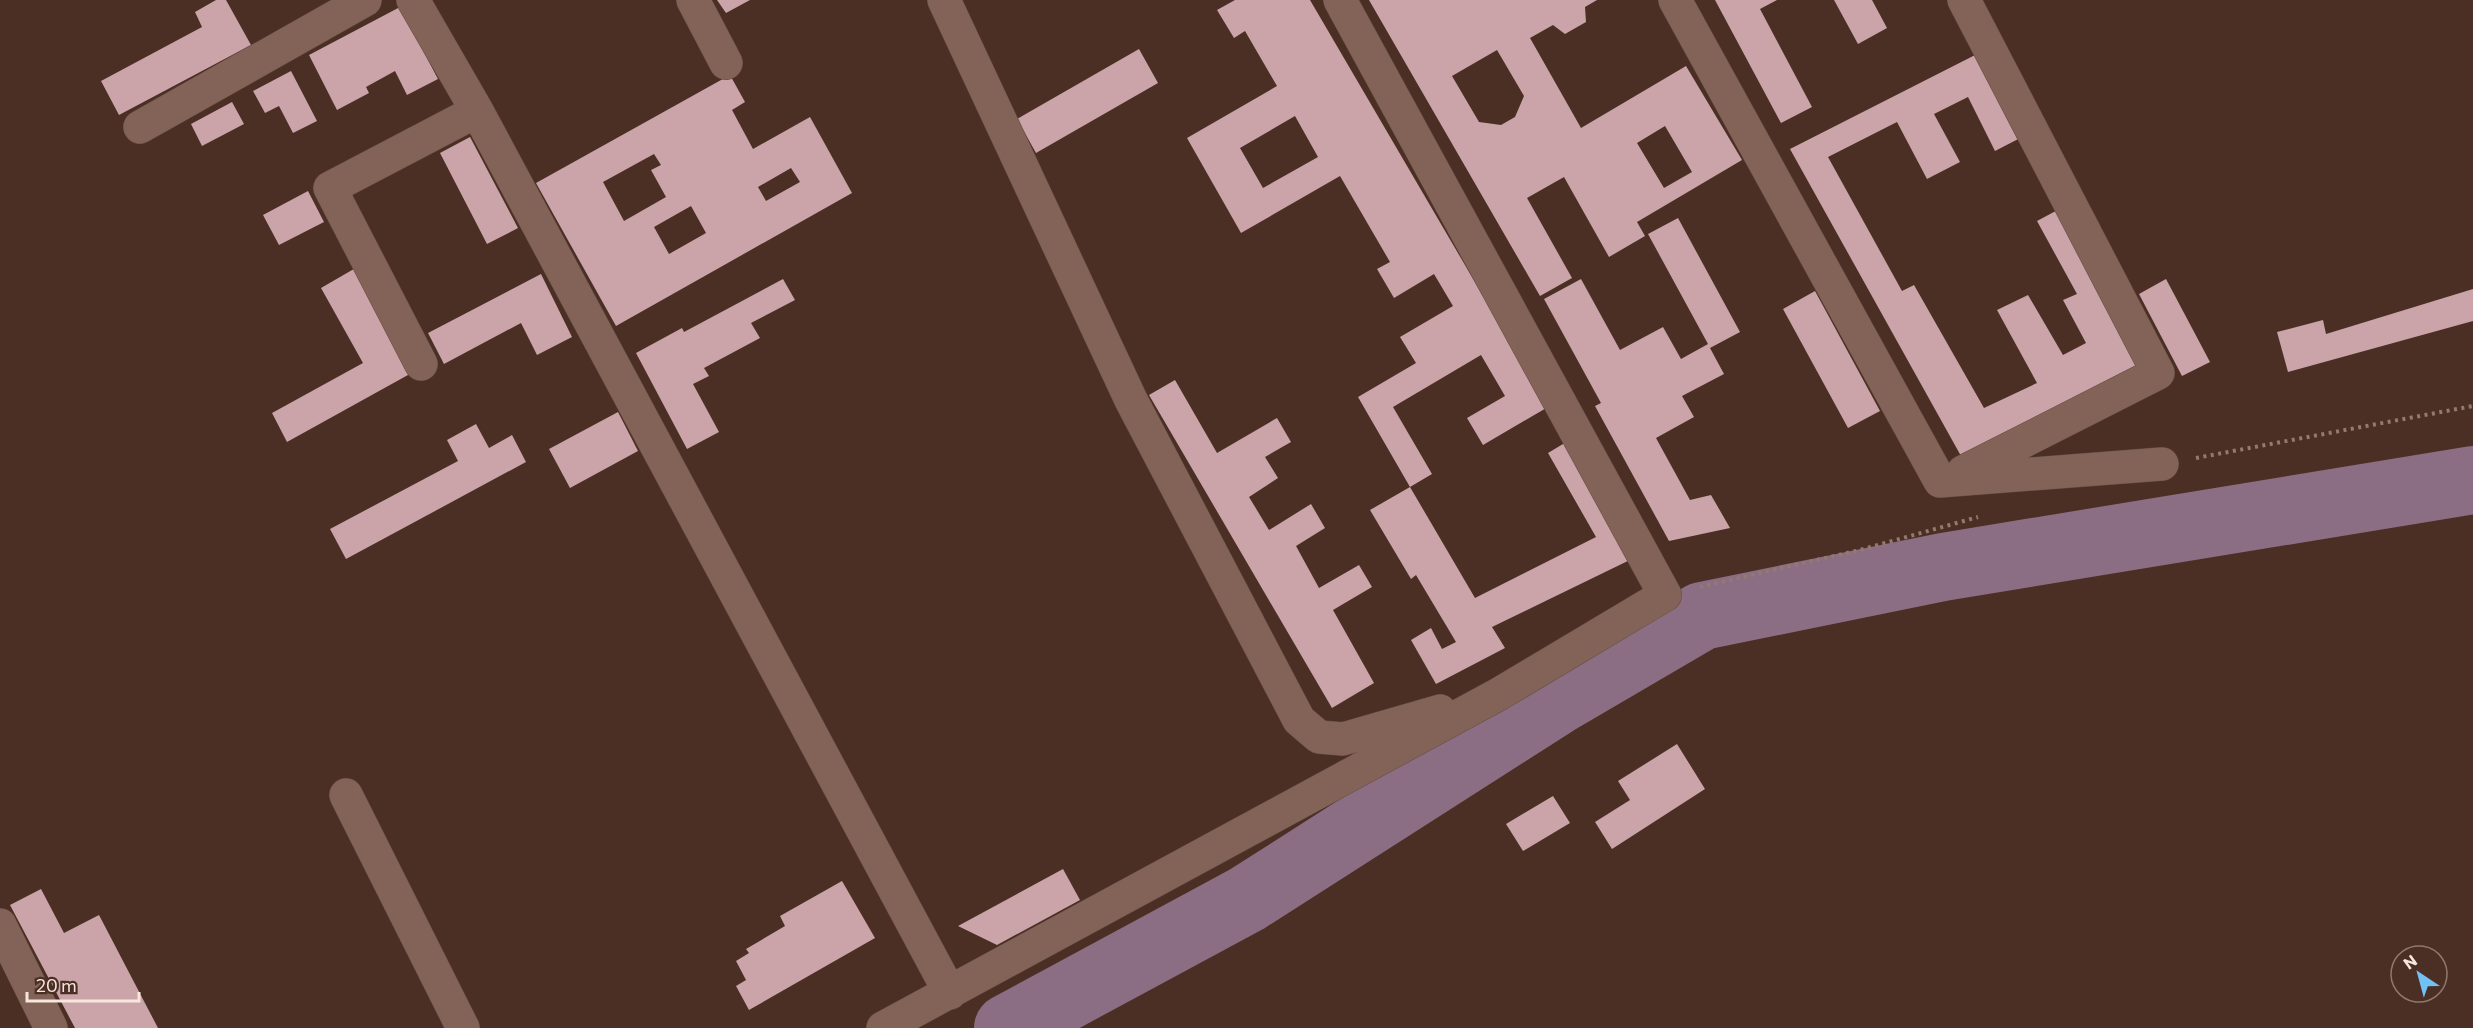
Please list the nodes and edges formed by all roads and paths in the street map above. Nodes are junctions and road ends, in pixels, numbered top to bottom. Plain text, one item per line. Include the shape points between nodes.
1 (365, 0) edge
2 (413, 0) edge
3 (693, 0) edge
4 (944, 0) edge
5 (1340, 0) edge
6 (1675, 0) edge
7 (1964, 0) edge
8 (726, 63) dead end
9 (477, 111) junction
10 (140, 127) dead end
11 (421, 364) dead end
12 (2162, 464) dead end
13 (1948, 480) junction
14 (1499, 694) junction
15 (346, 795) dead end
16 (0, 925) edge
17 (950, 993) junction
18 (51, 1028) edge
19 (463, 1028) edge
20 (883, 1028) edge

1 - 10 street
2 - 9 street
3 - 8 street
4 - 14 street via 1131,400 1299,720 1319,737 1344,739
5 - 14 street via 1665,595
6 - 13 street via 1940,481
7 - 13 street via 2158,374
9 - 11 street via 330,188
9 - 17 street
12 - 13 street
14 - 17 street
15 - 19 street
16 - 18 street
17 - 20 street

